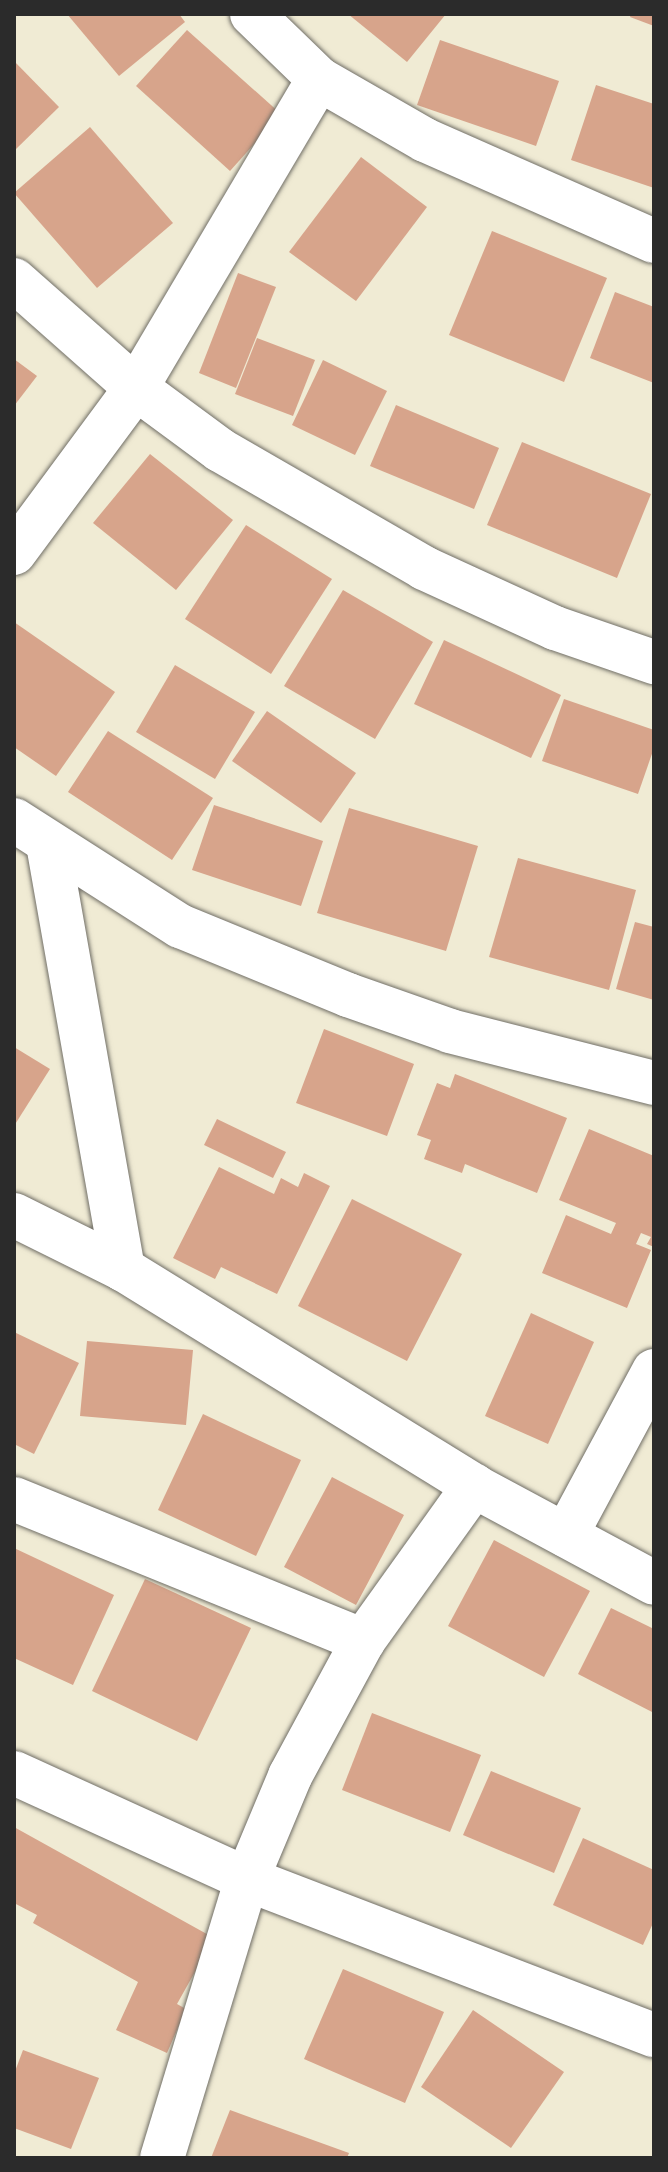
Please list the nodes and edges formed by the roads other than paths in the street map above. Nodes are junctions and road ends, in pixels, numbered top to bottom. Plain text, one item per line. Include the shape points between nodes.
1 (252, 14) edge
2 (319, 79) junction
3 (654, 241) edge
4 (14, 280) edge
5 (136, 388) junction
6 (14, 553) edge
7 (654, 662) edge
8 (31, 832) edge
9 (654, 1083) edge
10 (14, 1215) edge
11 (123, 1269) junction
12 (654, 1371) edge
13 (474, 1486) junction
14 (14, 1499) edge
15 (566, 1535) junction
16 (654, 1583) edge
17 (363, 1641) junction
18 (14, 1773) edge
19 (247, 1879) junction
20 (654, 2035) edge
21 (162, 2158) edge

1 - 2 street
2 - 3 street via 425,140
2 - 5 street
4 - 5 street
5 - 6 street
5 - 7 street via 220,450 424,568 555,628
8 - 9 street via 180,926 348,995 450,1031
8 - 11 street
10 - 11 street
11 - 13 street
12 - 15 street
13 - 15 street
13 - 17 street
14 - 17 street
15 - 16 street
17 - 19 street via 313,1727
18 - 19 street
19 - 20 street
19 - 21 street

